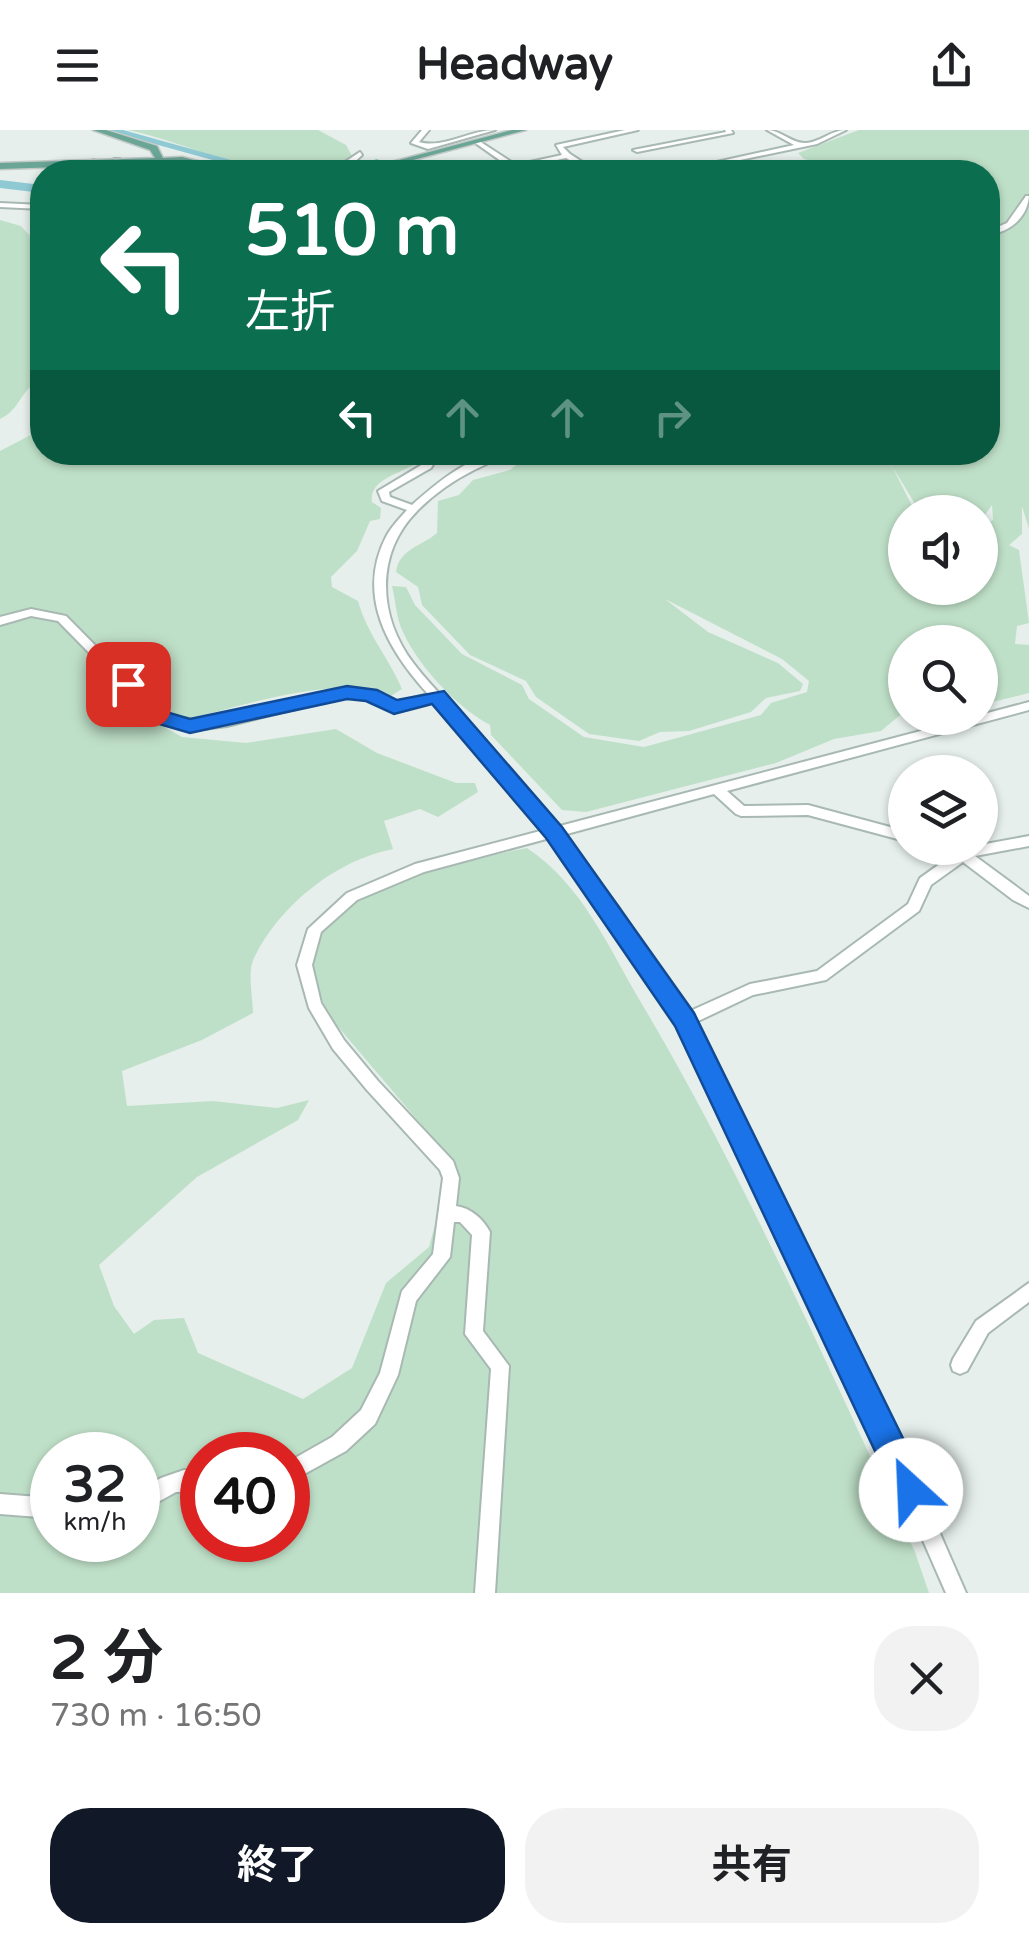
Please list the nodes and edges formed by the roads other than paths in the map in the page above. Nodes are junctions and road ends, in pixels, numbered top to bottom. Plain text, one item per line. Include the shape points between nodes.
1 (96, 130) edge
2 (426, 130) edge
3 (492, 130) edge
4 (522, 130) edge
5 (636, 130) edge
6 (728, 130) edge
7 (770, 130) edge
8 (842, 130) edge
9 (477, 142) junction
10 (799, 146) junction
11 (637, 150) dead end
12 (360, 154) dead end
13 (567, 156) junction
14 (163, 160) edge
15 (358, 160) edge
16 (400, 160) edge
17 (503, 160) edge
18 (553, 160) edge
19 (574, 160) edge
20 (732, 160) edge
21 (0, 166) edge
22 (30, 166) edge
23 (1029, 198) edge
24 (0, 205) edge
25 (30, 206) edge
26 (1000, 229) edge
27 (427, 465) edge
28 (475, 465) edge
29 (412, 508) junction
30 (0, 621) edge
31 (436, 696) junction
32 (1029, 706) edge
33 (716, 789) junction
34 (888, 831) edge
35 (554, 832) junction
36 (1029, 841) edge
37 (998, 847) edge
38 (948, 865) edge
39 (978, 865) edge
40 (1029, 902) edge
41 (685, 1020) junction
42 (448, 1213) junction
43 (1029, 1291) edge
44 (960, 1365) dead end
45 (310, 1460) edge
46 (0, 1504) edge
47 (30, 1506) edge
48 (484, 1593) edge
49 (956, 1593) edge

1 - 14 main road via 154,148
2 - 3 street via 414,143 428,147
4 - 9 main road
5 - 13 street via 555,147
6 - 11 street
7 - 10 street
8 - 10 street
9 - 16 main road
9 - 17 street
10 - 20 street
12 - 15 street
13 - 18 street
13 - 19 street
21 - 22 main road
23 - 26 street via 1024,212
24 - 25 street
27 - 29 street via 383,491 386,499
28 - 29 street
29 - 31 street via 385,550 378,593 389,636
30 - 31 street via 31,612 62,618 172,723 206,725 347,692 394,708
31 - 35 street
32 - 33 street
33 - 34 street via 741,811 808,810
33 - 35 street
35 - 41 street
35 - 42 street via 365,887 334,907 308,942 304,980 318,1017 447,1166
36 - 37 street
38 - 41 street via 925,882 914,907 832,970 750,990
39 - 40 street
41 - 49 street
42 - 45 street via 441,1257 408,1296 389,1375 368,1417
42 - 48 street via 464,1215 481,1232 474,1334 500,1366
43 - 44 street via 982,1328
46 - 47 street

